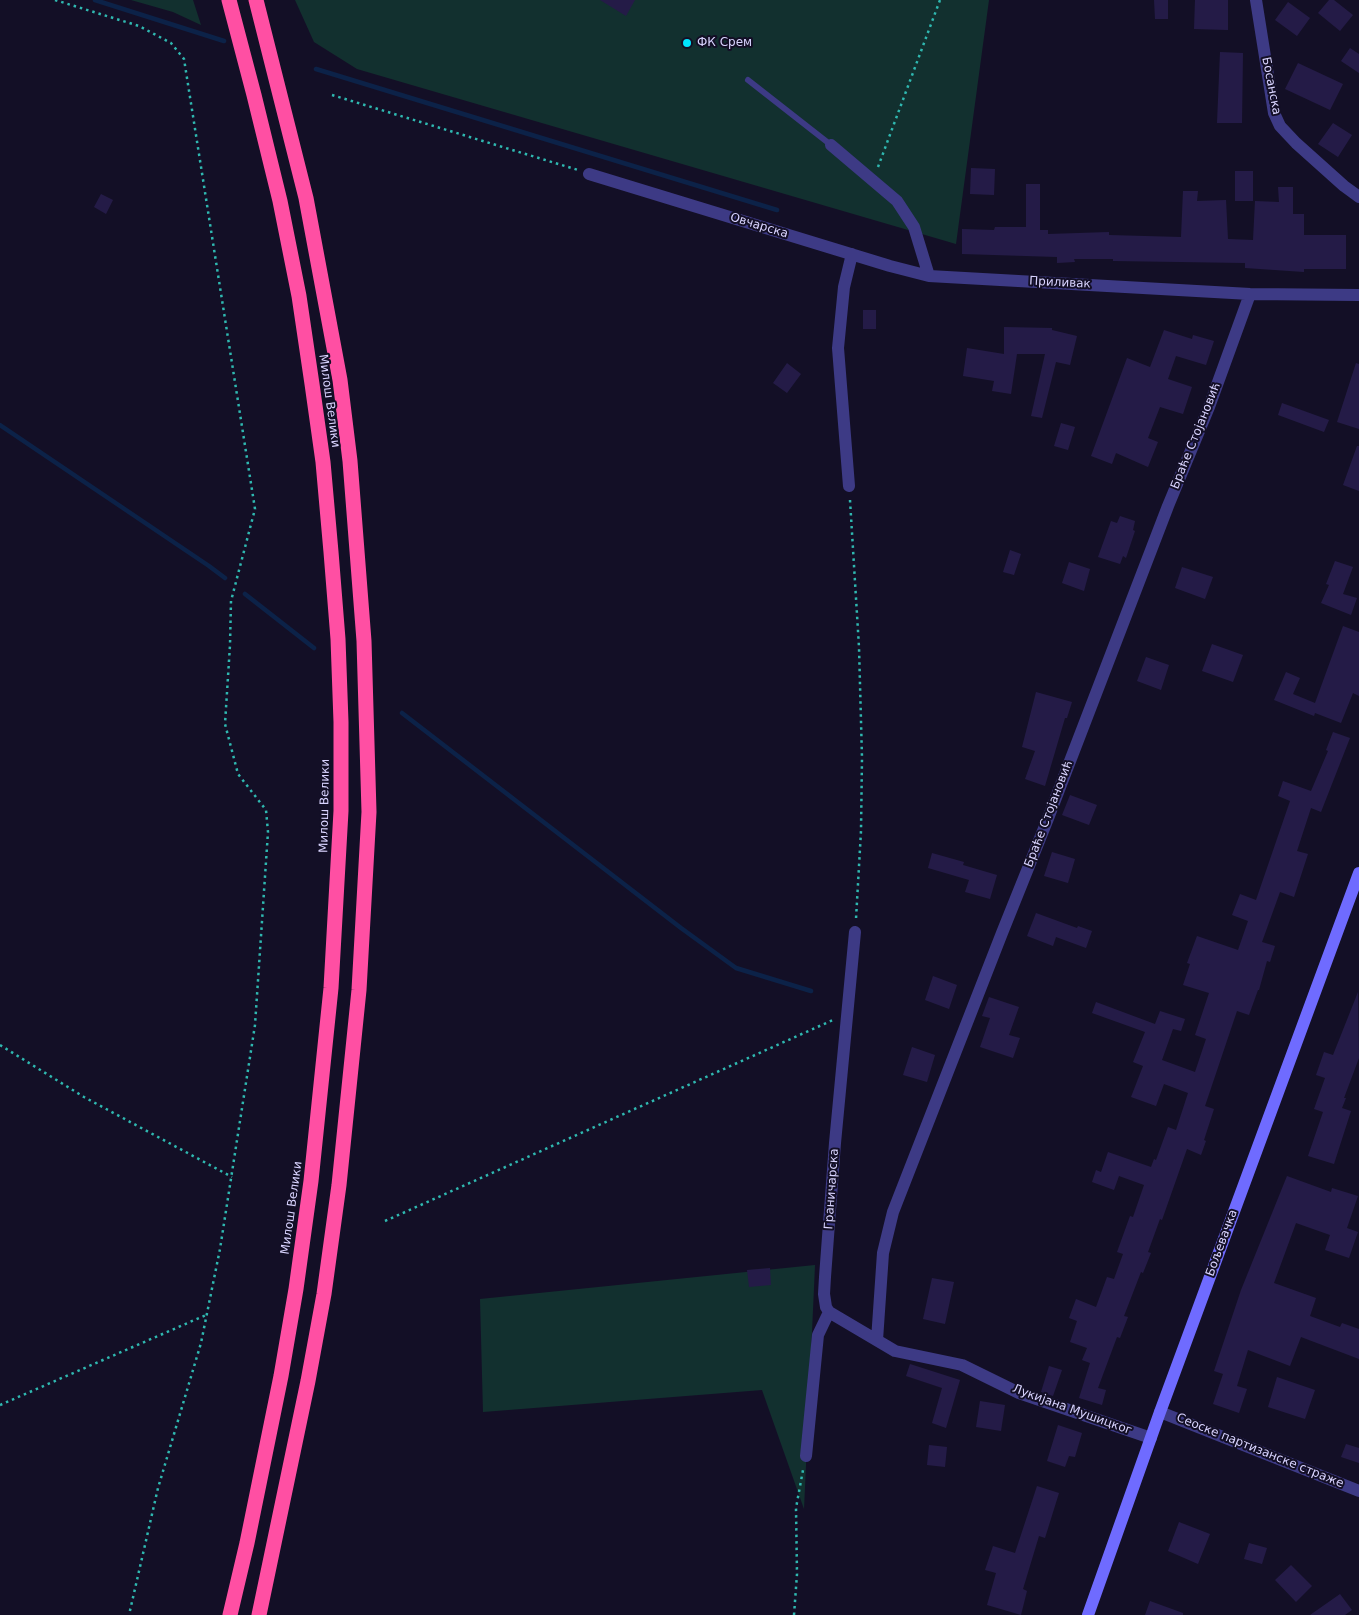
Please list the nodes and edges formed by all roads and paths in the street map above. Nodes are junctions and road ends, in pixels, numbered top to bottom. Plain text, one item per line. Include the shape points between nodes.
1 (55, 0) edge
2 (229, 0) edge
3 (256, 0) edge
4 (940, 0) edge
5 (1256, 0) edge
6 (748, 80) dead end
7 (332, 95) dead end
8 (831, 145) joint
9 (589, 174) joint
10 (873, 180) junction
11 (1359, 197) edge
12 (852, 254) junction
13 (930, 276) junction
14 (1250, 294) junction
15 (1359, 296) edge
16 (849, 486) joint
17 (1359, 873) edge
18 (855, 932) joint
19 (848, 1014) junction
20 (0, 1045) edge
21 (232, 1177) junction
22 (385, 1221) dead end
23 (829, 1312) junction
24 (206, 1315) junction
25 (876, 1340) junction
26 (0, 1405) edge
27 (1160, 1412) junction
28 (1151, 1438) junction
29 (806, 1456) joint
30 (1359, 1491) edge
31 (129, 1615) edge
32 (230, 1615) edge
33 (259, 1615) edge
34 (794, 1615) edge
35 (1088, 1615) edge

1 - 21 path via 139,26 171,43 184,59 241,411 255,509 231,601 225,724 238,774 266,810 268,832 255,1025
2 - 32 highway, Милош Велики via 280,201 312,384 331,552 341,722 341,811 331,988 311,1181 281,1376
3 - 33 highway, Милош Велики via 306,198 340,380 364,641 369,812 359,990 339,1185 308,1381
4 - 10 path
5 - 11 street, Босанска via 1274,113 1280,126
6 - 8 lane
7 - 9 path
8 - 10 street
9 - 12 street, Овчарска
10 - 13 street via 897,201 914,227
12 - 13 street, Овчарска
12 - 16 street via 844,287 838,348
13 - 14 street, Приливак
14 - 15 street, Приливак
14 - 25 street, Браће Стојановић via 1048,821 893,1212 883,1253
16 - 18 path via 860,647 862,758
17 - 27 main road, Бољевачка
18 - 19 street, Граничарска
19 - 22 path
19 - 23 street, Граничарска via 825,1277 824,1294
20 - 21 path via 84,1097
21 - 24 path
23 - 25 street, Лукијана Мушицког
23 - 29 street via 818,1335
24 - 26 path
24 - 31 path via 158,1488
25 - 28 street, Лукијана Мушицког via 895,1351 962,1365 1019,1393
27 - 28 main road, Бољевачка
27 - 30 street, Сеоске партизанске страже
28 - 35 main road, Бољевачка
29 - 34 path via 796,1508

